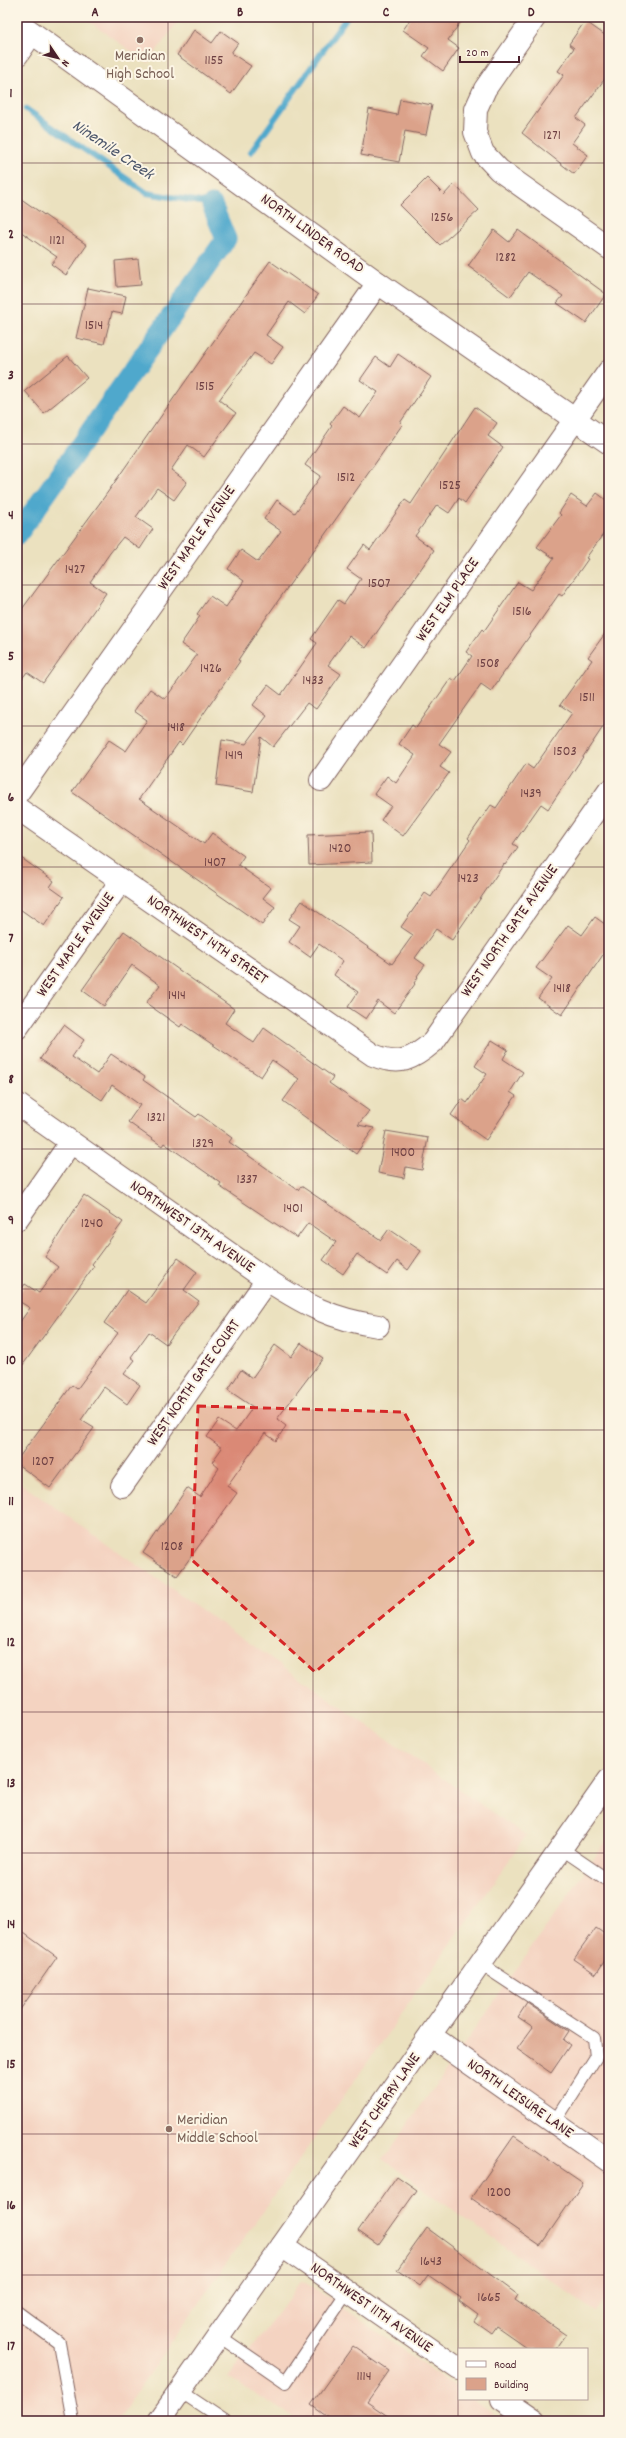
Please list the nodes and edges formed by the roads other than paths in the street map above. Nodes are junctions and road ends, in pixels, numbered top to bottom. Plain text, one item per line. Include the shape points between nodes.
1 (536, 17) edge
2 (24, 27) edge
3 (17, 55) edge
4 (609, 248) edge
5 (378, 282) junction
6 (609, 372) edge
7 (575, 419) junction
8 (609, 444) edge
9 (321, 780) dead end
10 (609, 791) edge
11 (17, 794) edge
12 (17, 808) edge
13 (121, 881) junction
14 (17, 1028) edge
15 (402, 1061) joint
16 (17, 1104) edge
17 (71, 1142) junction
18 (17, 1219) edge
19 (267, 1280) junction
20 (378, 1326) dead end
21 (122, 1486) dead end
22 (609, 1780) edge
23 (562, 1848) junction
24 (609, 1881) edge
25 (481, 1964) junction
26 (431, 2036) junction
27 (554, 2123) junction
28 (609, 2161) edge
29 (282, 2246) junction
30 (347, 2292) junction
31 (17, 2312) edge
32 (219, 2336) junction
33 (458, 2368) edge
34 (180, 2391) junction
35 (503, 2400) edge
36 (73, 2421) edge
37 (160, 2421) edge
38 (226, 2421) edge
39 (534, 2421) edge

1 - 4 street via 485,89 476,109 475,132 483,153 499,170
2 - 3 street
2 - 5 street, NORTH LINDER ROAD
5 - 7 street, NORTH LINDER ROAD
5 - 11 street, WEST MAPLE AVENUE
6 - 7 street, WEST ELM PLACE
7 - 8 street, NORTH LINDER ROAD
7 - 9 street, WEST ELM PLACE
10 - 15 street, WEST NORTH GATE AVENUE via 433,1042 418,1054
12 - 13 street, NORTHWEST 14TH STREET
13 - 14 street, WEST MAPLE AVENUE
13 - 15 street, NORTHWEST 14TH STREET via 373,1055 387,1061
16 - 17 street, NORTHWEST 13TH AVENUE
17 - 18 street
17 - 19 street, NORTHWEST 13TH AVENUE
19 - 20 street, NORTHWEST 13TH AVENUE via 308,1306 348,1322
19 - 21 street, WEST NORTH GATE COURT
22 - 23 street, WEST CHERRY LANE
23 - 24 lane
23 - 25 street, WEST CHERRY LANE
25 - 26 street, WEST CHERRY LANE
25 - 27 lane via 594,2038 596,2057
26 - 27 street, NORTH LEISURE LANE
26 - 29 street, WEST CHERRY LANE
27 - 28 street, NORTH LEISURE LANE
29 - 30 street, NORTHWEST 11TH AVENUE
29 - 32 street, WEST CHERRY LANE
30 - 32 lane via 286,2382
30 - 33 street, NORTHWEST 11TH AVENUE
31 - 36 lane via 59,2343
32 - 34 street, WEST CHERRY LANE
34 - 37 street, WEST CHERRY LANE
34 - 38 lane
35 - 39 street

